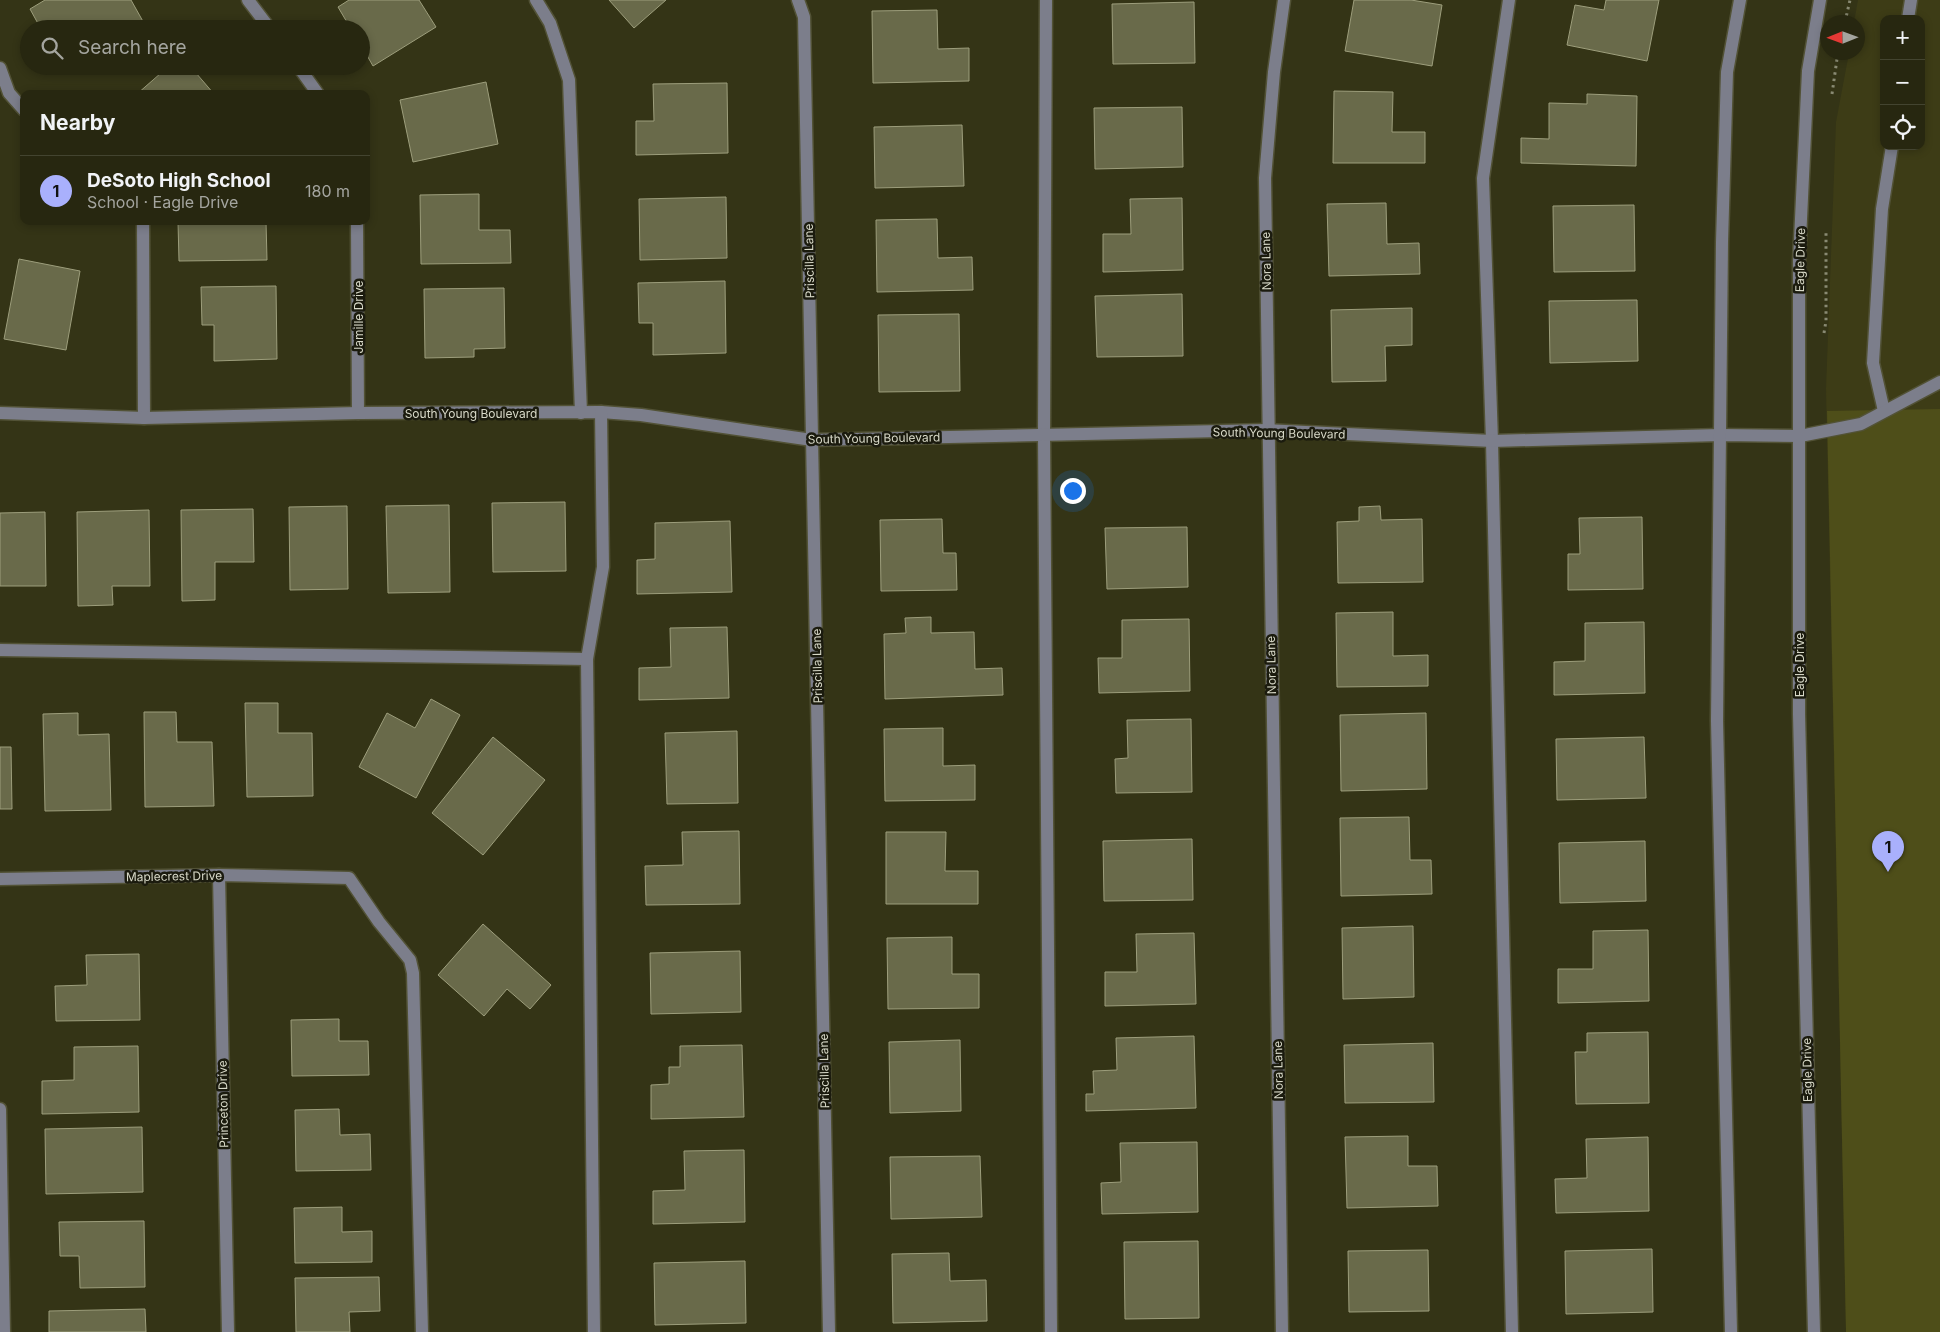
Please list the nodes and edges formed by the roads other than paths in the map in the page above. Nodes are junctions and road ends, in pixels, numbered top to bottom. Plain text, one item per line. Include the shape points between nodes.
1 (248, 0) edge
2 (536, 0) edge
3 (798, 0) edge
4 (1046, 0) edge
5 (1284, 0) edge
6 (1509, 0) edge
7 (1740, 0) edge
8 (1820, 0) edge
9 (1911, 0) edge
10 (1909, 15) edge
11 (263, 20) edge
12 (0, 68) edge
13 (304, 75) edge
14 (315, 90) edge
15 (20, 106) edge
16 (1891, 150) edge
17 (143, 225) edge
18 (357, 225) edge
19 (1940, 382) edge
20 (1884, 411) junction
21 (601, 412) junction
22 (0, 413) edge
23 (358, 413) junction
24 (581, 413) junction
25 (144, 418) junction
26 (1267, 430) junction
27 (1044, 435) junction
28 (1720, 435) junction
29 (1800, 436) junction
30 (812, 440) junction
31 (1492, 441) junction
32 (0, 650) edge
33 (587, 659) junction
34 (218, 875) junction
35 (0, 879) edge
36 (0, 1109) edge
37 (4, 1332) edge
38 (228, 1332) edge
39 (422, 1332) edge
40 (594, 1332) edge
41 (829, 1332) edge
42 (1051, 1332) edge
43 (1282, 1332) edge
44 (1512, 1332) edge
45 (1732, 1332) edge
46 (1814, 1332) edge

1 - 11 street
2 - 24 street via 550,23 569,80
3 - 30 street, Priscilla Lane via 804,17
4 - 27 street
5 - 26 street, Nora Lane via 1265,178
6 - 31 street via 1483,178
7 - 28 street via 1727,72
8 - 29 street, Eagle Drive via 1808,71 1799,261
9 - 10 street
12 - 15 street via 9,94
13 - 14 street
16 - 20 street via 1882,209 1873,363
17 - 25 street
18 - 23 street, Jamille Drive
19 - 20 street, South Young Boulevard
20 - 29 street, South Young Boulevard via 1861,424
21 - 24 street, South Young Boulevard
21 - 30 street, South Young Boulevard
21 - 33 street via 603,567
22 - 25 street, South Young Boulevard
23 - 24 street, South Young Boulevard
23 - 25 street, South Young Boulevard
26 - 27 street, South Young Boulevard
26 - 31 street, South Young Boulevard
26 - 43 street, Nora Lane
27 - 30 street, South Young Boulevard
27 - 42 street
28 - 29 street, South Young Boulevard
28 - 31 street, South Young Boulevard
28 - 45 street via 1717,721
29 - 46 street, Eagle Drive via 1799,714
30 - 41 street, Priscilla Lane
31 - 44 street
32 - 33 street
33 - 40 street
34 - 35 street, Maplecrest Drive
34 - 38 street, Princeton Drive
34 - 39 street, Maplecrest Drive via 349,878 410,960 413,973
36 - 37 street

